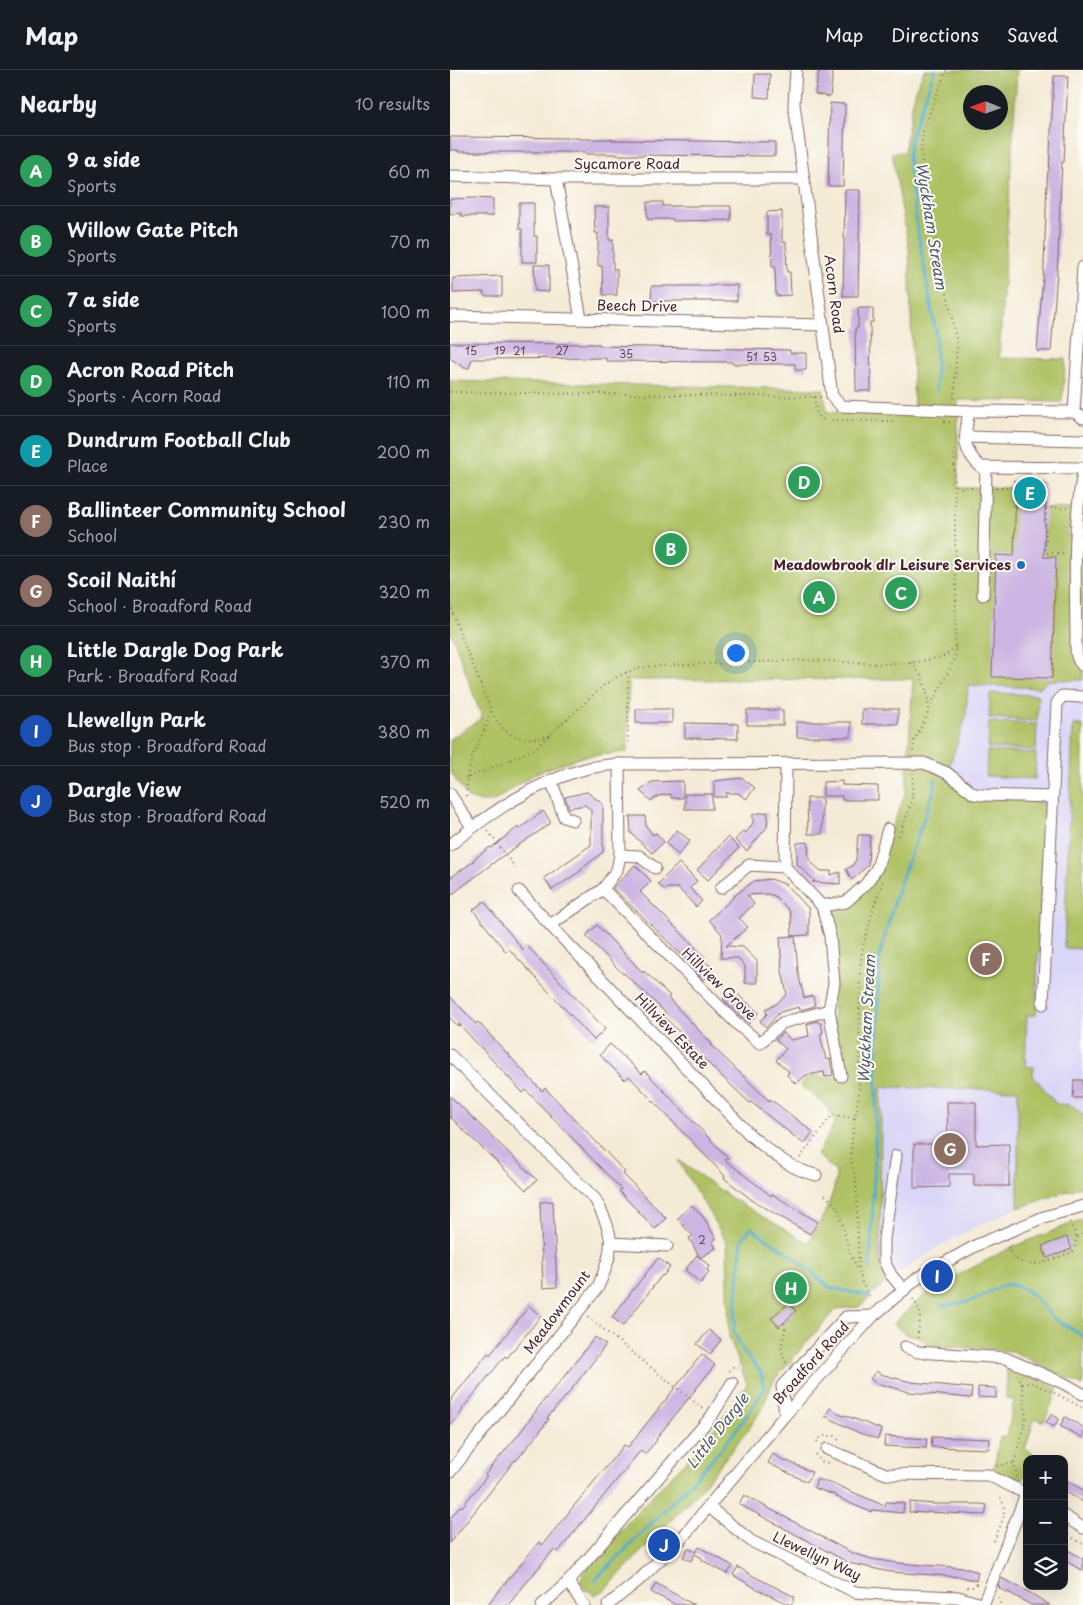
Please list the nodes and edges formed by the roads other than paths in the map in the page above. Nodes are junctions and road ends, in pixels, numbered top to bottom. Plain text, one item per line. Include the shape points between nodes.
1 (796, 70) edge
2 (450, 176) edge
3 (556, 179) junction
4 (804, 179) junction
5 (1083, 267) edge
6 (1083, 285) edge
7 (450, 316) edge
8 (581, 319) junction
9 (823, 325) junction
10 (969, 411) junction
11 (1079, 415) edge
12 (966, 437) junction
13 (1083, 440) edge
14 (986, 467) junction
15 (1083, 468) edge
16 (1083, 473) edge
17 (983, 595) dead end
18 (1083, 666) edge
19 (1083, 697) edge
20 (619, 764) junction
21 (786, 764) junction
22 (553, 786) junction
23 (450, 794) edge
24 (1052, 797) junction
25 (573, 820) dead end
26 (472, 828) junction
27 (888, 829) dead end
28 (450, 844) edge
29 (620, 855) junction
30 (785, 867) junction
31 (655, 868) dead end
32 (722, 888) dead end
33 (603, 889) junction
34 (519, 891) dead end
35 (822, 906) junction
36 (550, 924) junction
37 (1043, 1004) dead end
38 (829, 1010) junction
39 (450, 1055) edge
40 (841, 1076) dead end
41 (896, 1156) dead end
42 (816, 1175) dead end
43 (1083, 1206) edge
44 (612, 1243) junction
45 (667, 1246) dead end
46 (904, 1290) junction
47 (873, 1316) junction
48 (910, 1348) road end
49 (732, 1383) dead end
50 (1083, 1394) edge
51 (785, 1415) junction
52 (827, 1449) dead end
53 (450, 1472) edge
54 (1023, 1492) edge
55 (1023, 1495) edge
56 (709, 1507) junction
57 (1068, 1519) edge
58 (1083, 1528) edge
59 (568, 1582) junction
60 (882, 1600) edge
61 (542, 1605) edge
62 (584, 1605) edge
63 (608, 1605) edge
64 (984, 1605) edge

1 - 4 street, Acorn Road via 794,104
2 - 3 street, Sycamore Road
3 - 4 street, Sycamore Road
3 - 8 street
4 - 9 street, Acorn Road
5 - 6 street
6 - 11 street via 1076,357
7 - 8 street, Beech Drive
8 - 9 street, Beech Drive
9 - 10 street, Acorn Road via 832,396 841,406
10 - 11 street, Acorn Road
10 - 12 street
12 - 13 street
12 - 14 street via 966,447 972,458 981,467
14 - 15 street
14 - 17 street
16 - 18 street via 1077,519 1076,655
19 - 24 street via 1062,696 1057,703
20 - 21 street
20 - 22 street via 584,769
20 - 29 street
21 - 24 street via 924,763 946,773 974,794
21 - 30 street
22 - 25 street via 564,817
22 - 26 street via 534,788
23 - 26 street
24 - 37 street
26 - 28 street
27 - 35 street via 878,868 866,884 846,902
29 - 31 street via 639,856
29 - 33 street via 616,870
30 - 32 street via 749,865
30 - 35 street
33 - 36 street
33 - 38 street, Hillview Grove via 737,1024 760,1043 782,1023
34 - 36 street, Hillview Estate
35 - 38 street via 830,936 834,981
36 - 42 street, Hillview Estate via 751,1136 778,1158 800,1171
38 - 40 street
39 - 44 street, Meadowmount via 595,1199 606,1220
41 - 46 street via 884,1261
43 - 46 street, Broadford Road via 1044,1217 977,1245 919,1276
44 - 45 street
44 - 53 street, Meadowmount via 598,1287
46 - 47 street, Broadford Road
47 - 51 street, Broadford Road
47 - 51 street via 846,1317 782,1386
48 - 50 street via 918,1352 1005,1358
49 - 59 street via 711,1418
51 - 56 street, Broadford Road
52 - 54 street via 886,1474 988,1475
55 - 64 street
56 - 60 street, Llewellyn Way via 752,1541 856,1592
56 - 63 street, Broadford Road via 639,1580
57 - 58 street
59 - 61 street
59 - 62 street
60 - 64 street, Llewellyn Way via 958,1596

